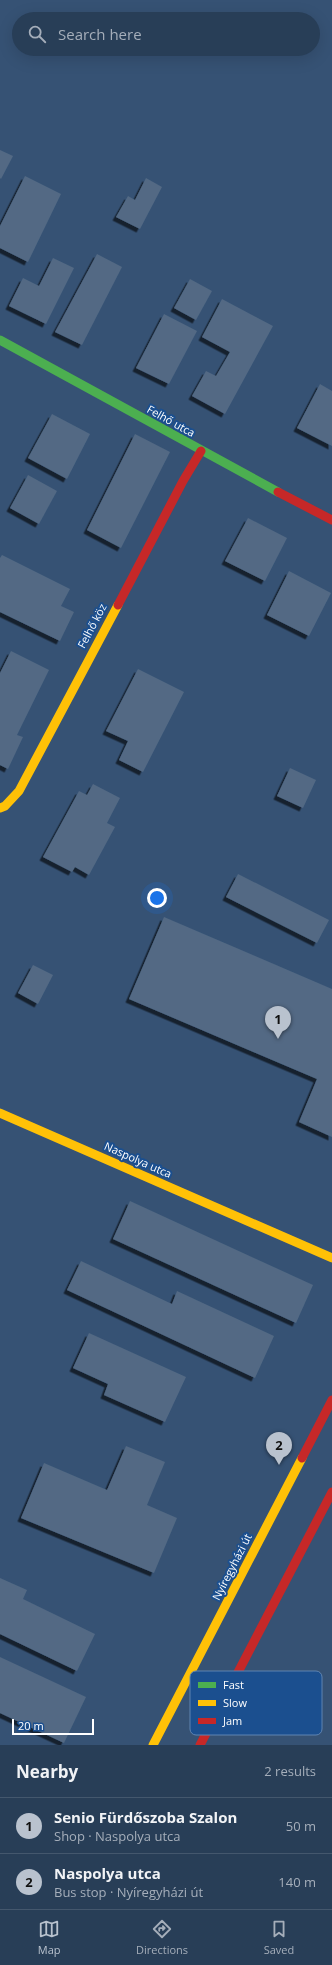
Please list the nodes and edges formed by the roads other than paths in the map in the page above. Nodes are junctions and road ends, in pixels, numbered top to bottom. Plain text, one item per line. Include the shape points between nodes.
1 (0, 340) edge
2 (201, 451) junction
3 (332, 520) edge
4 (0, 808) edge
5 (0, 1113) edge
6 (332, 1258) edge
7 (332, 1400) edge
8 (332, 1492) edge
9 (192, 1671) edge
10 (239, 1671) edge
11 (190, 1675) edge
12 (205, 1735) edge
13 (154, 1745) edge
14 (200, 1745) edge

1 - 2 street, Felhő utca
2 - 3 street, Felhő utca
2 - 4 street, Felhő köz via 183,480 19,791
5 - 6 street, Naspolya utca
7 - 9 street, Nyíregyházi út
8 - 10 street
11 - 13 street, Nyíregyházi út
12 - 14 street

